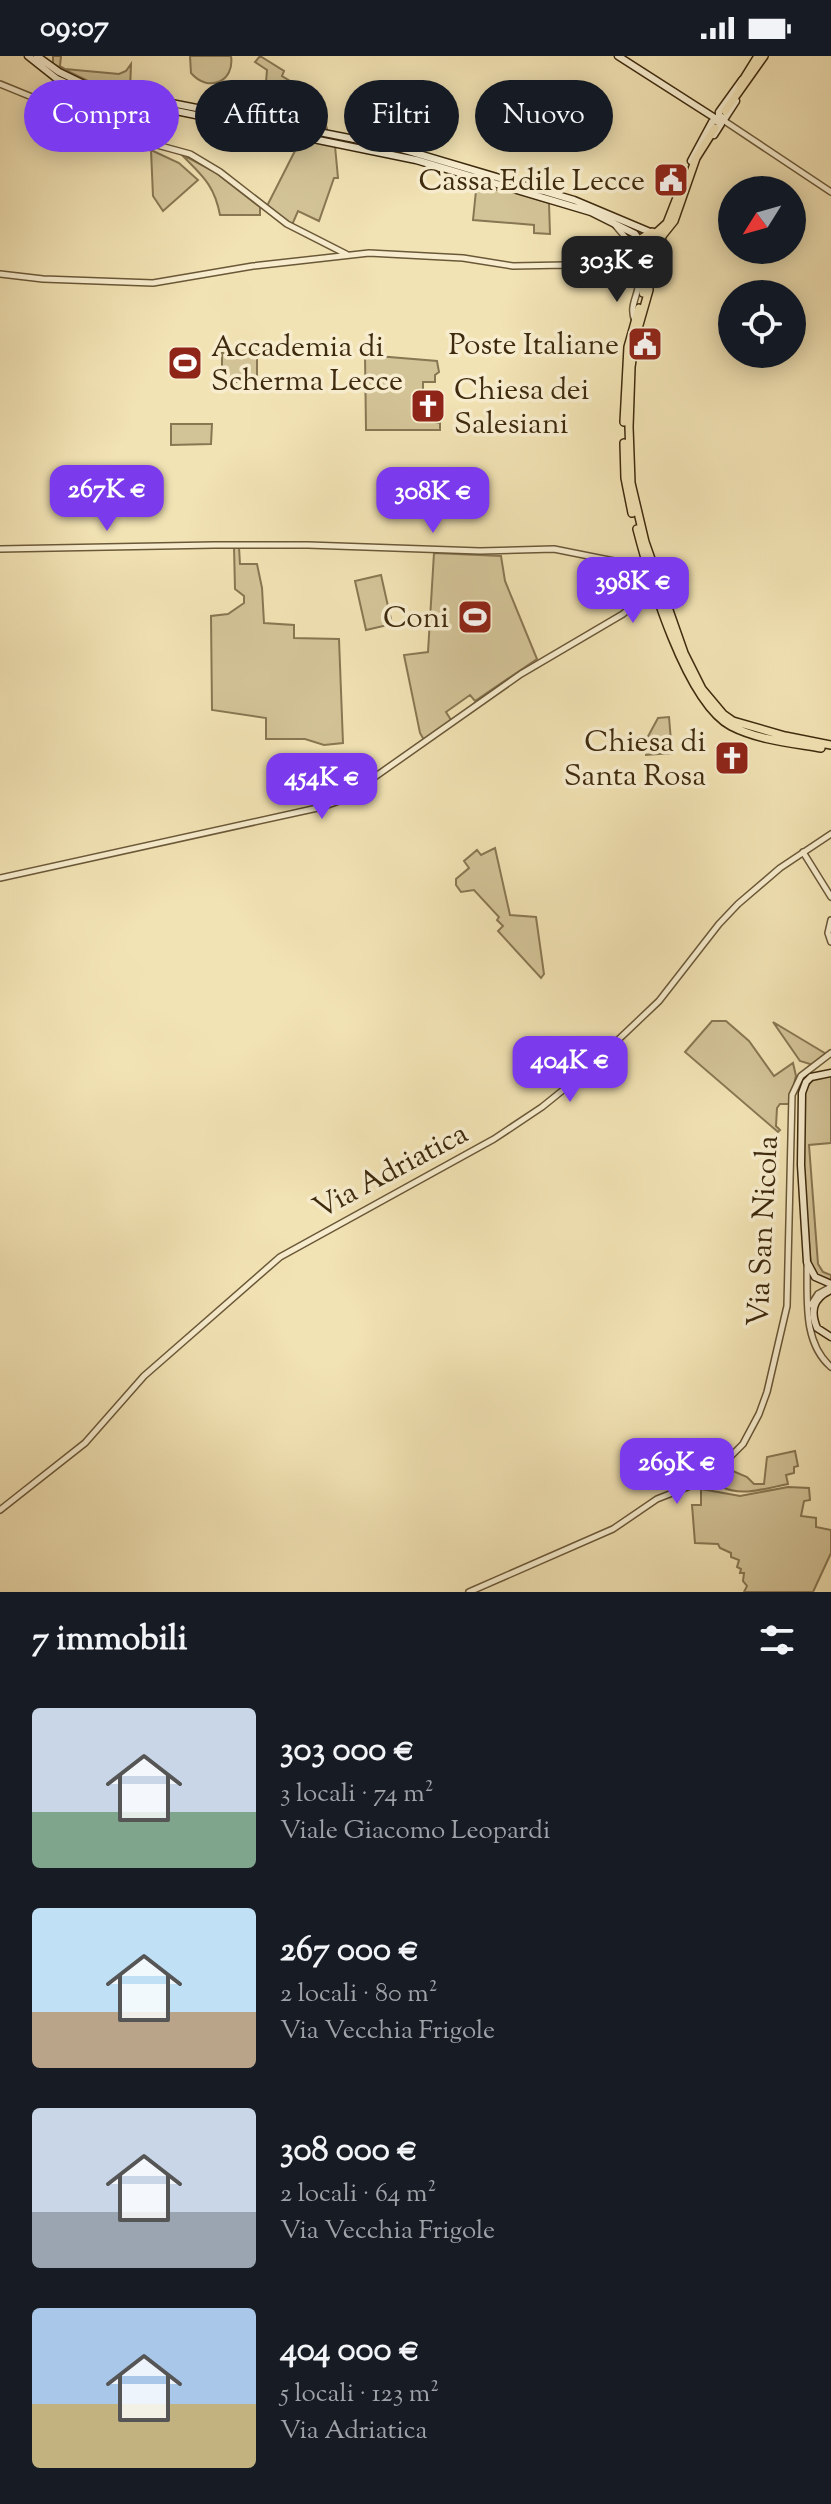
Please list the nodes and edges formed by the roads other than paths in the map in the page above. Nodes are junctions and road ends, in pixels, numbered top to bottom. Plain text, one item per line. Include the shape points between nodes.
1 (28, 56) edge
2 (37, 56) edge
3 (618, 56) edge
4 (758, 56) edge
5 (764, 56) edge
6 (744, 81) junction
7 (0, 84) edge
8 (720, 120) junction
9 (693, 162) junction
10 (475, 174) junction
11 (831, 192) edge
12 (573, 203) junction
13 (611, 221) junction
14 (653, 233) junction
15 (662, 241) junction
16 (642, 246) junction
17 (656, 252) junction
18 (346, 254) junction
19 (644, 264) junction
20 (629, 270) junction
21 (0, 274) edge
22 (635, 321) junction
23 (0, 549) edge
24 (649, 568) junction
25 (657, 584) junction
26 (831, 748) edge
27 (831, 834) edge
28 (803, 852) junction
29 (0, 878) edge
30 (831, 897) edge
31 (831, 920) edge
32 (831, 942) edge
33 (831, 1053) edge
34 (831, 1073) edge
35 (807, 1262) junction
36 (831, 1287) edge
37 (809, 1310) junction
38 (831, 1337) edge
39 (831, 1367) edge
40 (0, 1510) edge
41 (469, 1592) edge

1 - 10 main road via 57,79 88,93
2 - 10 main road via 69,78 101,90 395,147
3 - 8 main road
4 - 6 main road
5 - 6 main road
6 - 8 main road
7 - 18 street via 86,121 204,161 287,224
8 - 9 main road
8 - 11 street
9 - 14 main road via 667,223
9 - 15 main road
10 - 12 main road
12 - 13 main road
12 - 14 main road
13 - 16 main road via 635,234
13 - 20 street via 639,260
14 - 15 main road
14 - 16 main road via 643,236
15 - 17 main road
16 - 17 main road
16 - 19 main road
17 - 25 main road via 649,260 649,290 632,358 629,447 637,511
18 - 20 street
18 - 21 street via 153,283
19 - 20 street
19 - 22 main road via 644,291
20 - 22 street via 639,282 631,308
22 - 24 main road via 625,379 625,478
23 - 24 street via 554,549
24 - 25 main road
25 - 26 main road via 691,670 723,714 744,726
25 - 29 street via 623,614 521,674 342,800
27 - 28 street, Via Adriatica
28 - 30 street
28 - 40 street, Via Adriatica via 730,911 659,1001 555,1097 494,1139 280,1257 144,1376 85,1443
31 - 32 street
33 - 41 street, Via San Nicola via 805,1073 791,1100 787,1306 767,1392 743,1444 708,1479 657,1499 613,1529
34 - 35 main road via 811,1077 802,1093
35 - 36 main road via 815,1277
35 - 37 street
36 - 37 street via 818,1294
36 - 38 main road via 813,1312 817,1328
37 - 39 street via 815,1347

